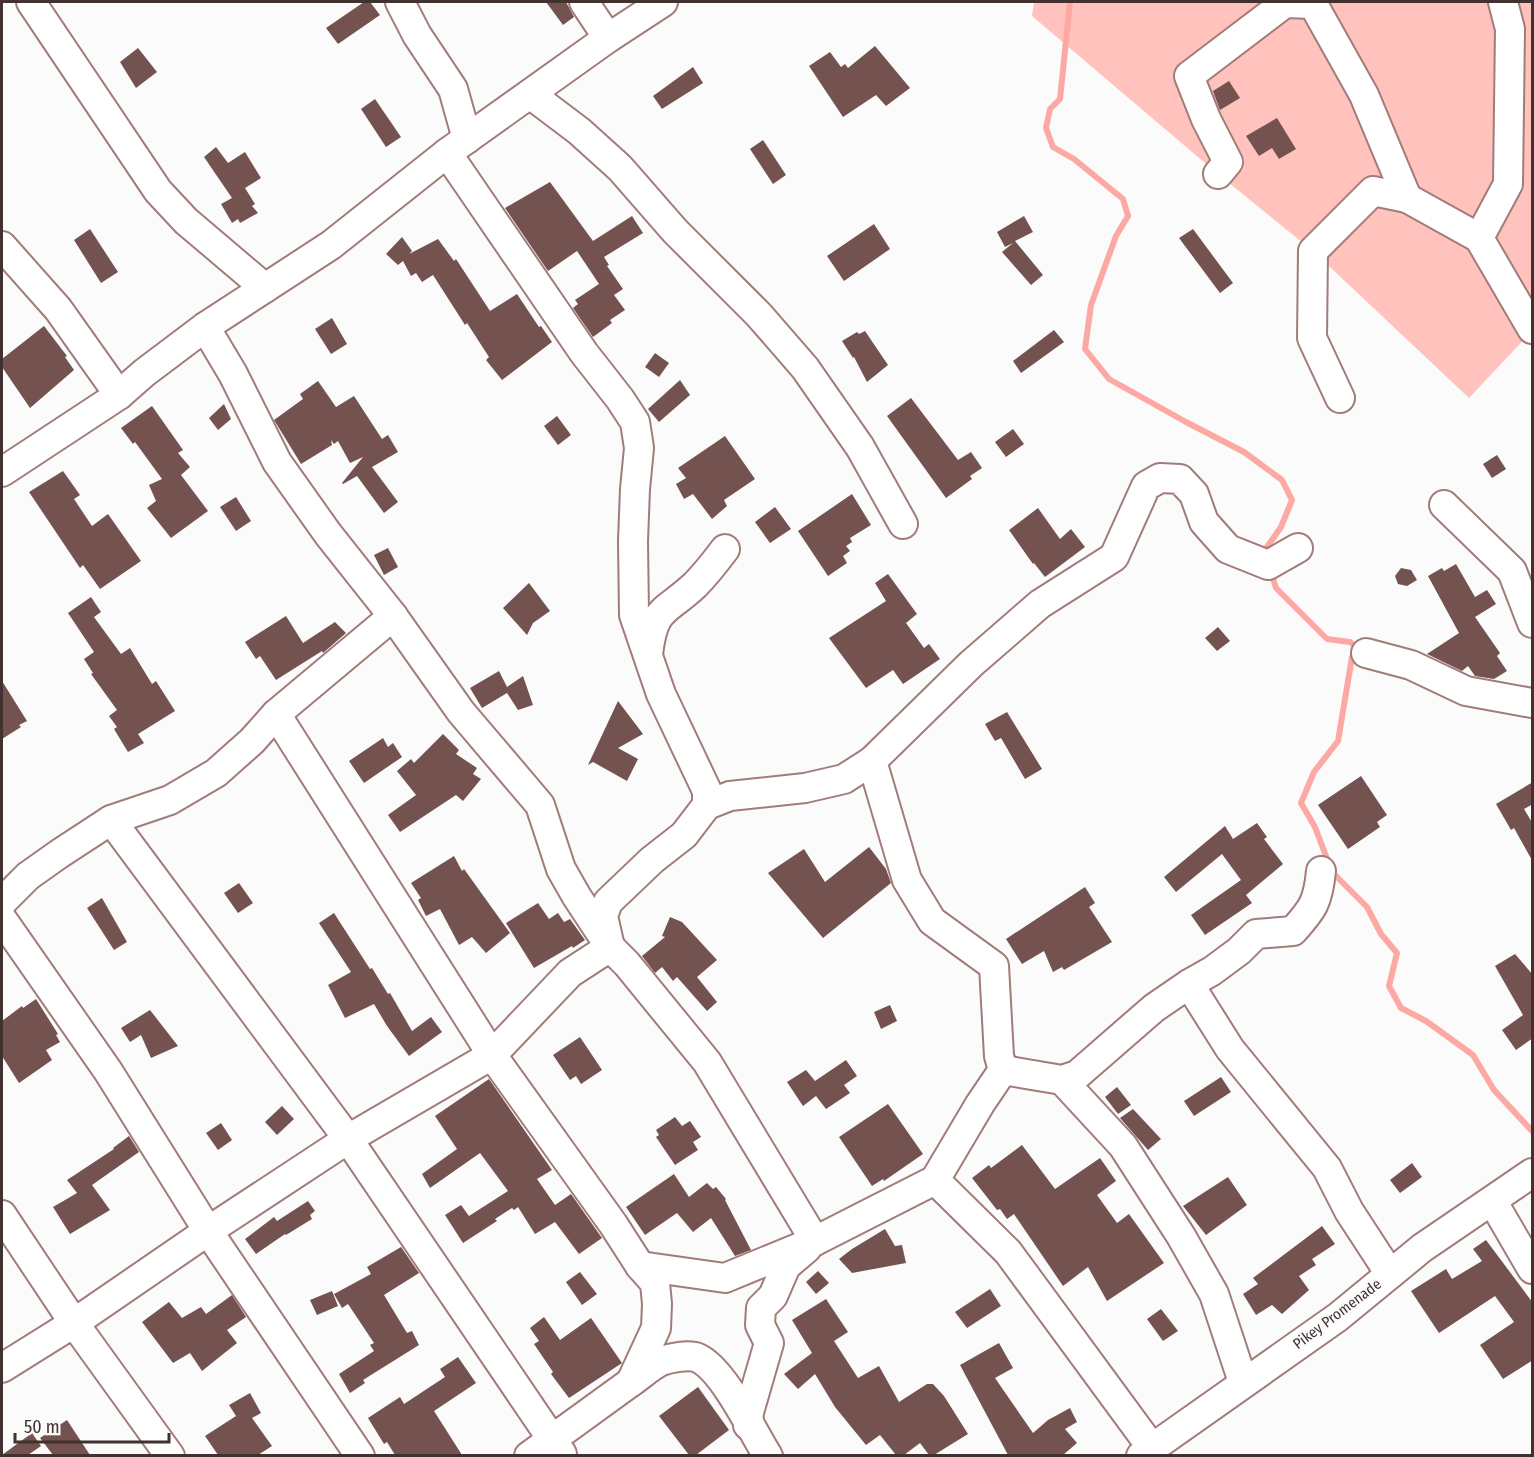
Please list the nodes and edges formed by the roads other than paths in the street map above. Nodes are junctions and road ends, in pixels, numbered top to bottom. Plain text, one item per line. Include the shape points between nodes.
1 (32, 2) edge
2 (400, 2) edge
3 (584, 2) edge
4 (663, 2) edge
5 (1503, 2) edge
6 (1314, 3) edge
7 (608, 38) junction
8 (530, 94) junction
9 (457, 146) junction
10 (1218, 174) dead end
11 (1407, 198) junction
12 (1479, 238) junction
13 (5, 255) edge
14 (266, 288) junction
15 (205, 327) junction
16 (1533, 329) edge
17 (119, 395) junction
18 (1340, 398) dead end
19 (2, 472) edge
20 (1444, 505) dead end
21 (903, 524) dead end
22 (1298, 548) dead end
23 (725, 549) dead end
24 (393, 616) junction
25 (1533, 623) edge
26 (1366, 653) dead end
27 (648, 654) junction
28 (1533, 703) edge
29 (276, 714) junction
30 (872, 761) junction
31 (707, 805) junction
32 (111, 820) junction
33 (1321, 871) dead end
34 (2, 902) edge
35 (2, 919) edge
36 (610, 947) junction
37 (1189, 984) junction
38 (492, 1055) junction
39 (1003, 1070) junction
40 (1062, 1080) junction
41 (348, 1139) junction
42 (1533, 1173) edge
43 (935, 1180) junction
44 (1493, 1202) junction
45 (2, 1215) edge
46 (208, 1231) junction
47 (815, 1241) junction
48 (640, 1266) junction
49 (1533, 1269) edge
50 (1390, 1274) junction
51 (74, 1323) junction
52 (2, 1368) edge
53 (1243, 1382) junction
54 (631, 1383) junction
55 (748, 1425) junction
56 (558, 1448) edge
57 (1147, 1451) edge
58 (170, 1455) edge
59 (360, 1455) edge
60 (529, 1455) edge
61 (768, 1455) edge

1 - 14 street via 158,191 186,221
2 - 9 street via 453,89
3 - 7 street
4 - 7 street
5 - 12 street via 1510,29 1508,184
6 - 10 street via 1285,3 1189,76 1228,162
6 - 11 street via 1364,95
7 - 8 street
8 - 9 street
8 - 21 street via 620,168 805,368 860,447
9 - 14 street via 332,245
9 - 27 street via 584,353 635,422 639,448 633,530 634,615
11 - 12 street
11 - 18 street via 1373,191 1313,251 1312,338
12 - 16 street
13 - 17 street via 58,309
14 - 15 street
15 - 17 street
15 - 24 street via 277,462
17 - 19 street
20 - 25 street via 1512,571
22 - 30 street via 1268,565 1228,549 1204,522 1194,494 1180,479 1160,478 1146,486 1113,557 1040,604 971,664
23 - 27 street via 695,585 664,608 655,621
24 - 29 street
24 - 36 street via 461,712 540,805 561,869
26 - 28 street via 1411,665 1466,691
27 - 31 street via 661,694 707,791
29 - 32 street via 216,773 170,800
29 - 38 street
30 - 31 street via 844,779 805,788 730,796
30 - 39 street via 914,891 932,921 994,966
31 - 36 street via 684,835 608,902 603,916
32 - 34 street via 28,876
32 - 41 street
33 - 37 street via 1318,898 1293,932 1257,934 1212,971
35 - 46 street via 108,1071
36 - 38 street via 570,973
36 - 47 street via 707,1062
37 - 40 street via 1154,1008 1077,1075
37 - 50 street via 1230,1049 1327,1168 1349,1211
38 - 41 street
38 - 48 street
39 - 40 street
39 - 43 street
40 - 53 street via 1123,1146 1181,1236 1214,1294
41 - 46 street
41 - 56 street
42 - 44 street, Pikey Promenade
43 - 47 street
43 - 57 street via 1008,1252
44 - 49 street
44 - 50 street, Pikey Promenade
45 - 51 street
46 - 51 street
46 - 59 street
47 - 48 street via 724,1278
47 - 55 street via 786,1266 773,1296 761,1308 760,1325 769,1343
48 - 54 street via 655,1283 656,1328
50 - 53 street, Pikey Promenade via 1338,1317
51 - 52 street
51 - 58 street
53 - 57 street, Pikey Promenade
54 - 55 street via 661,1361 696,1357 717,1375
54 - 56 street
55 - 61 street
56 - 60 street

